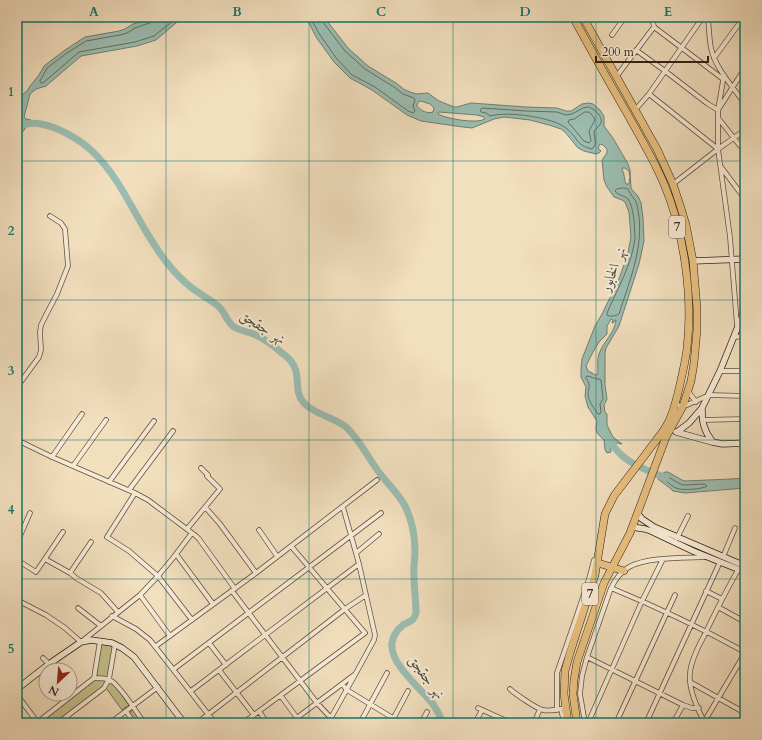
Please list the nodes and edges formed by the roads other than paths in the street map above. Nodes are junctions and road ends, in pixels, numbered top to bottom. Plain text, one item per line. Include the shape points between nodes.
1 (573, 17) edge
2 (583, 17) edge
3 (624, 17) edge
4 (652, 17) edge
5 (703, 17) edge
6 (708, 17) edge
7 (744, 17) edge
8 (654, 27) junction
9 (612, 35) dead end
10 (682, 48) junction
11 (636, 50) junction
12 (714, 58) junction
13 (745, 68) edge
14 (665, 71) junction
15 (616, 77) junction
16 (723, 77) junction
17 (732, 86) junction
18 (649, 94) junction
19 (745, 104) edge
20 (635, 110) junction
21 (718, 110) junction
22 (718, 117) junction
23 (745, 130) edge
24 (734, 138) junction
25 (718, 149) junction
26 (745, 152) edge
27 (720, 166) junction
28 (673, 184) junction
29 (745, 199) edge
30 (50, 216) dead end
31 (745, 259) edge
32 (732, 260) junction
33 (693, 261) junction
34 (744, 312) edge
35 (738, 327) junction
36 (745, 336) edge
37 (734, 337) junction
38 (745, 370) edge
39 (720, 371) junction
40 (17, 387) edge
41 (688, 390) junction
42 (709, 395) junction
43 (745, 396) edge
44 (696, 402) junction
45 (679, 405) junction
46 (702, 408) junction
47 (82, 414) dead end
48 (745, 419) edge
49 (106, 420) dead end
50 (702, 420) junction
51 (154, 421) dead end
52 (671, 430) junction
53 (173, 431) dead end
54 (17, 440) edge
55 (712, 442) junction
56 (745, 443) edge
57 (52, 457) junction
58 (73, 466) junction
59 (201, 468) dead end
60 (377, 480) dead end
61 (109, 482) junction
62 (129, 490) junction
63 (135, 493) junction
64 (205, 507) junction
65 (343, 507) junction
66 (30, 513) dead end
67 (381, 513) dead end
68 (638, 514) junction
69 (688, 516) dead end
70 (632, 527) junction
71 (735, 528) dead end
72 (187, 529) junction
73 (259, 530) dead end
74 (63, 532) dead end
75 (192, 533) junction
76 (379, 534) dead end
77 (351, 535) junction
78 (677, 538) junction
79 (91, 542) dead end
80 (17, 543) edge
81 (291, 546) junction
82 (597, 549) dead end
83 (356, 553) junction
84 (176, 554) junction
85 (277, 556) junction
86 (707, 556) junction
87 (45, 559) junction
88 (663, 559) junction
89 (721, 559) junction
90 (17, 560) edge
91 (598, 563) junction
92 (359, 564) junction
93 (745, 566) edge
94 (309, 567) junction
95 (612, 568) junction
96 (738, 570) junction
97 (624, 571) junction
98 (745, 572) edge
99 (70, 573) junction
100 (256, 573) junction
101 (158, 576) junction
102 (327, 588) junction
103 (611, 588) junction
104 (233, 590) junction
105 (706, 591) junction
106 (140, 595) junction
107 (366, 595) junction
108 (675, 595) dead end
109 (722, 599) junction
110 (17, 600) edge
111 (642, 601) junction
112 (213, 604) junction
113 (718, 607) junction
114 (78, 608) dead end
115 (345, 610) junction
116 (118, 612) junction
117 (745, 612) edge
118 (248, 613) junction
119 (667, 613) junction
120 (112, 616) junction
121 (192, 620) junction
122 (743, 621) edge
123 (691, 624) junction
124 (101, 626) junction
125 (706, 631) junction
126 (265, 635) junction
127 (170, 636) junction
128 (100, 641) junction
129 (81, 642) junction
130 (209, 642) junction
131 (115, 644) junction
132 (156, 646) junction
133 (745, 653) edge
134 (587, 657) junction
135 (43, 658) dead end
136 (282, 658) junction
137 (47, 662) edge
138 (52, 662) edge
139 (226, 665) junction
140 (174, 669) junction
141 (612, 669) junction
142 (219, 670) junction
143 (38, 673) edge
144 (356, 673) junction
145 (387, 673) dead end
146 (94, 678) junction
147 (109, 679) junction
148 (300, 681) junction
149 (635, 681) junction
150 (690, 682) junction
151 (342, 684) junction
152 (158, 687) junction
153 (17, 689) edge
154 (510, 689) dead end
155 (347, 690) junction
156 (191, 691) junction
157 (408, 691) dead end
158 (237, 693) junction
159 (659, 693) junction
160 (17, 695) edge
161 (280, 696) junction
162 (719, 697) junction
163 (317, 703) junction
164 (370, 704) junction
165 (684, 705) junction
166 (132, 706) junction
167 (699, 708) junction
168 (540, 709) junction
169 (561, 709) junction
170 (126, 711) junction
171 (259, 711) junction
172 (427, 712) dead end
173 (745, 713) edge
174 (209, 714) junction
175 (254, 715) junction
176 (297, 718) junction
177 (331, 718) junction
178 (64, 721) edge
179 (392, 721) edge
180 (38, 722) edge
181 (506, 722) edge
182 (704, 722) edge
183 (58, 723) edge
184 (110, 723) edge
185 (134, 723) edge
186 (144, 723) edge
187 (184, 723) edge
188 (197, 723) edge
189 (215, 723) edge
190 (243, 723) edge
191 (267, 723) edge
192 (292, 723) edge
193 (328, 723) edge
194 (360, 723) edge
195 (401, 723) edge
196 (421, 723) edge
197 (475, 723) edge
198 (511, 723) edge
199 (534, 723) edge
200 (564, 723) edge
201 (568, 723) edge
202 (577, 723) edge
203 (585, 723) edge
204 (588, 723) edge
205 (616, 723) edge
206 (646, 723) edge
207 (673, 723) edge

1 - 45 highway, 7 via 647,148 674,212 684,258 688,310 687,347
2 - 15 highway, 7
3 - 9 street
4 - 8 street
5 - 10 street
6 - 12 street
7 - 12 street
8 - 10 street
8 - 11 street
10 - 14 street
10 - 16 street
11 - 14 street
11 - 15 street
12 - 16 street
13 - 17 street
14 - 18 street
14 - 21 street
15 - 20 highway, 7
16 - 17 street
16 - 21 street
17 - 19 street
17 - 21 street
18 - 20 street
18 - 25 street
20 - 28 highway, 7
21 - 22 street
22 - 24 street
22 - 25 street
23 - 24 street
24 - 25 street
24 - 26 street
25 - 27 street
25 - 28 street
27 - 29 street
27 - 32 street
28 - 33 highway, 7 via 686,225
30 - 40 street via 65,229 68,266 41,325 39,356
31 - 32 street
32 - 33 street
32 - 35 street
33 - 41 highway, 7 via 697,330
34 - 35 street
35 - 37 street
36 - 37 street
37 - 39 street
38 - 39 street
39 - 42 street
41 - 44 street
41 - 45 highway, 7
42 - 43 street
42 - 44 street
42 - 46 street
44 - 45 street
45 - 52 highway, 7
46 - 50 street
46 - 52 street via 689,423
47 - 57 street
48 - 50 street
49 - 58 street
50 - 55 street
51 - 61 street
52 - 55 street
52 - 68 highway, 7
52 - 91 highway, 7 via 647,452 614,496 604,519
53 - 62 street
54 - 57 street
55 - 56 street
57 - 58 street
58 - 61 street
59 - 64 street via 220,489
60 - 65 street
61 - 62 street
62 - 63 street
63 - 72 street
63 - 101 street via 108,537
64 - 72 street
64 - 100 street
65 - 77 street
65 - 81 street
66 - 80 street
67 - 77 street
68 - 70 highway, 7
68 - 78 street via 647,524
69 - 78 street
70 - 86 street via 651,531
70 - 95 highway, 7
71 - 89 street
72 - 75 street
73 - 85 street
74 - 87 street
75 - 84 street
75 - 104 street via 199,539
76 - 83 street
77 - 83 street
77 - 94 street
78 - 89 street
79 - 99 street
81 - 85 street
81 - 94 street
82 - 169 street via 557,673
83 - 92 street
84 - 101 street
84 - 112 street
85 - 100 street
86 - 88 street
86 - 89 street
87 - 90 street via 36,572
87 - 99 street
88 - 97 street via 641,563
88 - 111 street
89 - 93 street
89 - 96 street
89 - 105 street
91 - 95 highway
91 - 169 highway, 7 via 567,662
92 - 102 street
92 - 107 street
94 - 102 street
94 - 118 street
95 - 97 highway
95 - 202 highway, 7 via 598,600 575,673 573,694
96 - 98 street
96 - 109 street
97 - 103 street via 616,578
99 - 116 street via 101,593
100 - 104 street
101 - 106 street
101 - 121 street
102 - 115 street
102 - 126 street
103 - 111 street
103 - 134 street
104 - 112 street
104 - 118 street
105 - 109 street
105 - 123 street
106 - 116 street
106 - 127 street
107 - 115 street
107 - 144 street via 375,635
108 - 119 street
109 - 113 street
110 - 129 street via 46,615
111 - 119 street
111 - 141 street
112 - 121 street
113 - 122 street
113 - 125 street
114 - 124 street
115 - 136 street
115 - 148 street via 365,633
116 - 120 street
117 - 122 street
118 - 126 street
118 - 130 street
119 - 123 street
119 - 149 street
120 - 124 street
120 - 132 street via 129,624
121 - 127 street
123 - 125 street
123 - 159 street
124 - 129 street
125 - 133 street
125 - 150 street via 691,666
126 - 136 street
126 - 139 street
127 - 132 street
128 - 129 street
128 - 131 street
128 - 146 street
129 - 138 street
130 - 139 street
130 - 140 street
131 - 147 street
131 - 152 street via 134,657
132 - 140 street
133 - 162 street
134 - 141 street
134 - 203 street via 580,688
135 - 137 street
136 - 148 street
136 - 158 street
139 - 142 street
140 - 156 street
141 - 149 street
141 - 204 street
142 - 156 street
142 - 158 street
143 - 153 street
144 - 151 street
144 - 155 street
145 - 164 street
146 - 147 street
146 - 180 street
147 - 166 street
147 - 178 street via 102,690
148 - 161 street
148 - 163 street
149 - 159 street
149 - 205 street
150 - 162 street
150 - 167 street
151 - 155 street
151 - 163 street
152 - 166 street
152 - 187 street
154 - 168 street
155 - 164 street
155 - 177 street
156 - 174 street
157 - 179 street
158 - 174 street
158 - 175 street
159 - 165 street
159 - 206 street
160 - 180 street
161 - 171 street
161 - 176 street
162 - 173 street
162 - 182 street
163 - 176 street
163 - 177 street
164 - 179 street
164 - 194 street
165 - 167 street
165 - 207 street
166 - 170 street
166 - 186 street
167 - 182 street
168 - 169 street
168 - 199 street
169 - 200 street
169 - 201 highway, 7
170 - 184 street
170 - 185 street
171 - 175 street
171 - 191 street
172 - 196 street
174 - 188 street
174 - 189 street
175 - 190 street
176 - 192 street
177 - 193 street
178 - 183 street
179 - 195 street
181 - 197 street via 480,709
181 - 198 street

